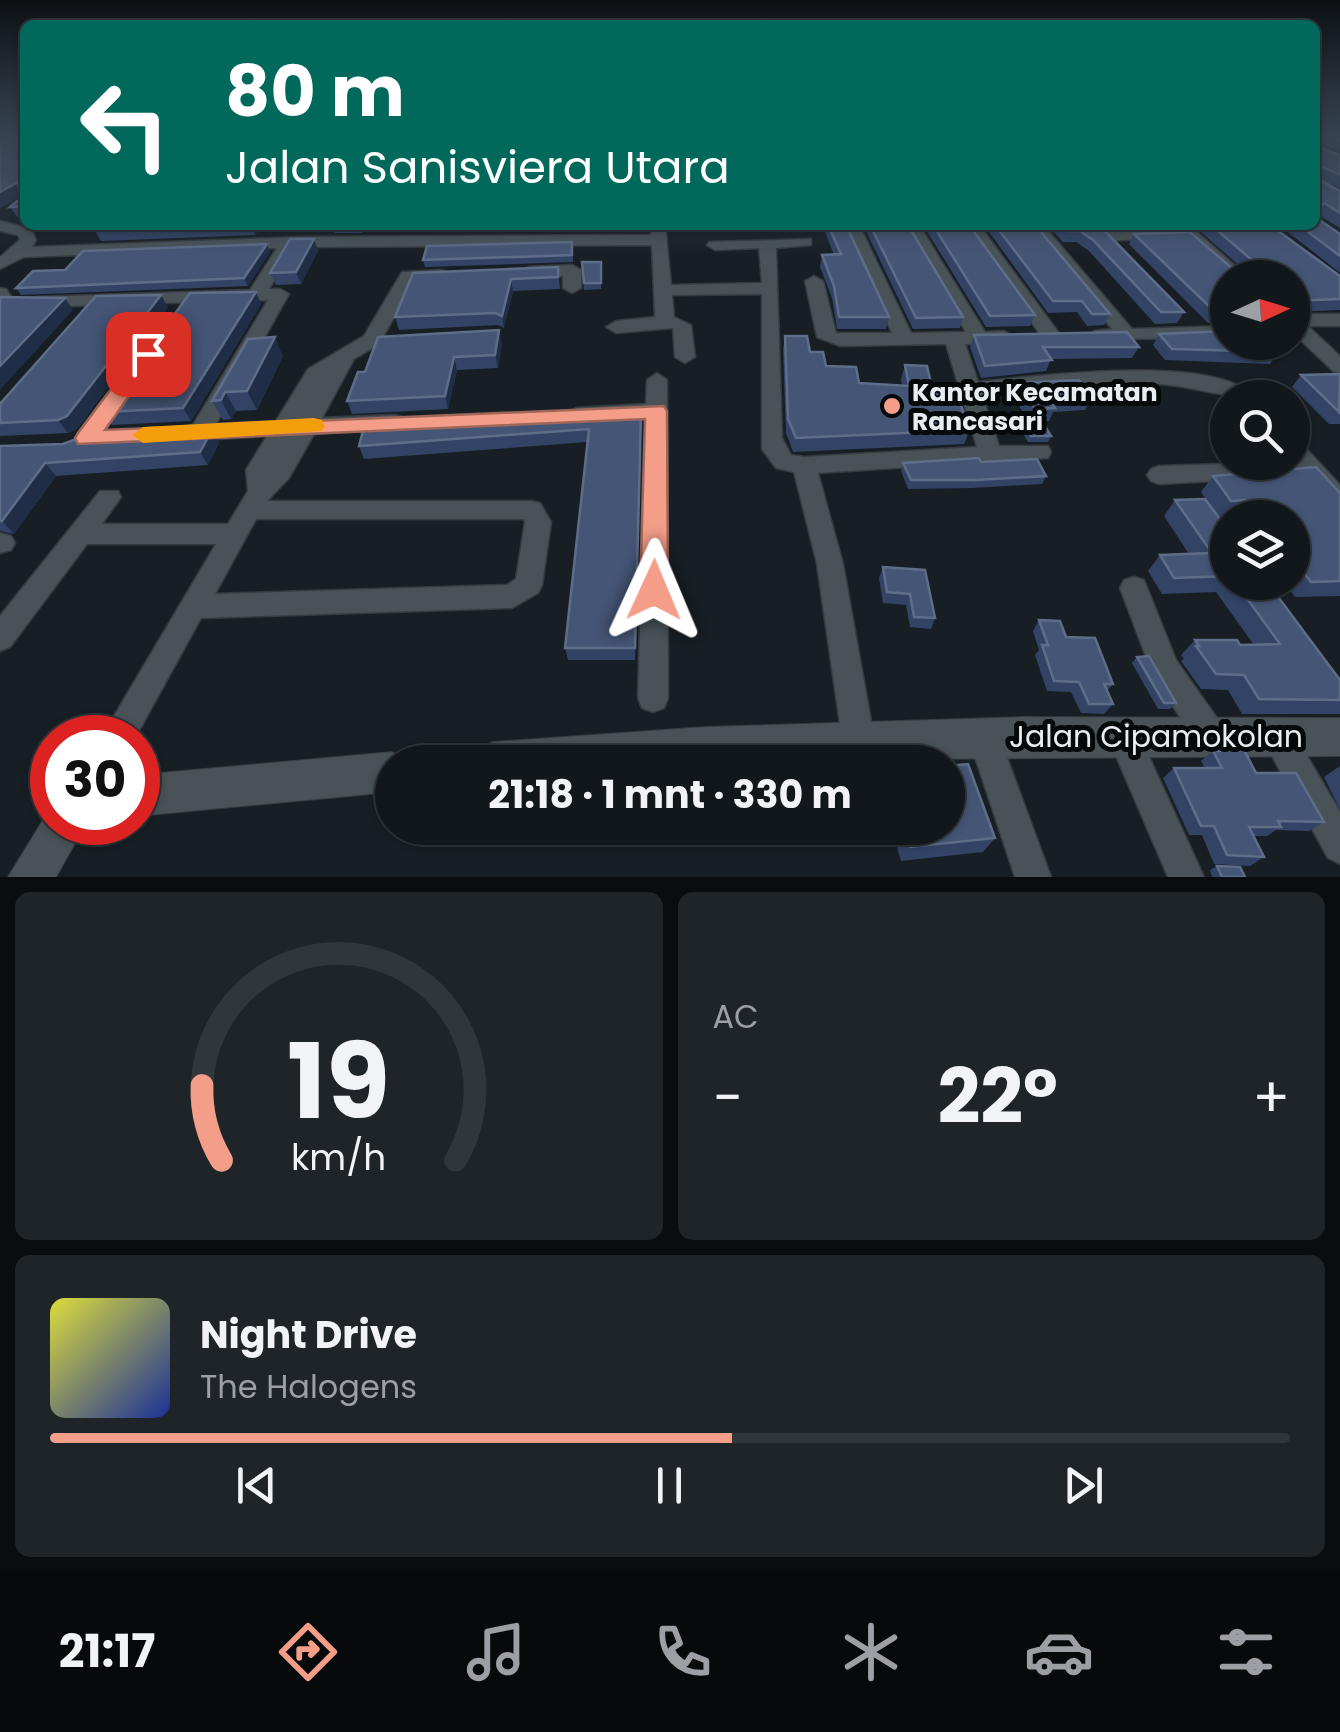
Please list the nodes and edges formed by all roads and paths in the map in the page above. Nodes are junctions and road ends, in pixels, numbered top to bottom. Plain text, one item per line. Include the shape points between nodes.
1 (10, 226) edge
2 (263, 230) edge
3 (312, 230) edge
4 (853, 230) edge
5 (914, 230) edge
6 (975, 230) edge
7 (1039, 230) edge
8 (1174, 230) edge
9 (1185, 230) edge
10 (659, 232) edge
11 (1108, 237) edge
12 (304, 242) junction
13 (804, 242) dead end
14 (767, 243) junction
15 (254, 244) junction
16 (715, 245) dead end
17 (284, 251) edge
18 (20, 252) junction
19 (1220, 260) edge
20 (0, 264) edge
21 (518, 272) edge
22 (463, 274) edge
23 (814, 281) dead end
24 (572, 288) dead end
25 (771, 288) junction
26 (664, 290) junction
27 (256, 295) junction
28 (98, 299) junction
29 (2, 302) edge
30 (1340, 320) edge
31 (665, 321) junction
32 (1310, 324) edge
33 (74, 327) edge
34 (616, 327) dead end
35 (1210, 329) edge
36 (1127, 335) junction
37 (1070, 336) junction
38 (954, 338) junction
39 (979, 338) junction
40 (904, 339) junction
41 (1310, 340) edge
42 (684, 357) dead end
43 (1340, 367) edge
44 (132, 375) edge
45 (657, 380) dead end
46 (1210, 383) edge
47 (971, 389) junction
48 (656, 411) junction
49 (559, 415) edge
50 (422, 421) edge
51 (295, 427) junction
52 (200, 432) junction
53 (162, 434) edge
54 (124, 436) edge
55 (1040, 452) dead end
56 (990, 454) junction
57 (804, 465) junction
58 (1312, 470) joint
59 (1159, 475) dead end
60 (108, 497) dead end
61 (254, 500) junction
62 (1340, 500) edge
63 (83, 534) junction
64 (233, 534) junction
65 (1134, 588) dead end
66 (194, 606) junction
67 (0, 638) edge
68 (653, 698) dead end
69 (130, 715) edge
70 (984, 736) junction
71 (1123, 736) junction
72 (1211, 736) junction
73 (1278, 736) junction
74 (1340, 737) edge
75 (858, 738) junction
76 (702, 745) edge
77 (375, 774) edge
78 (160, 794) edge
79 (51, 845) edge
80 (1340, 846) edge
81 (30, 877) edge
82 (1033, 877) edge
83 (1186, 877) edge

1 - 18 street via 28,240
2 - 15 street
3 - 12 street
4 - 40 street
5 - 39 street
6 - 37 street
7 - 36 street
8 - 11 street
9 - 19 street
10 - 12 street
10 - 26 street
12 - 15 street
13 - 14 street
14 - 16 street
14 - 25 street
15 - 18 street
17 - 27 street
18 - 20 street
21 - 24 street via 572,270
22 - 51 street via 408,276 382,339 346,356
23 - 40 street via 827,337
25 - 26 street
25 - 57 street via 773,448 784,462
26 - 31 street
27 - 28 street via 184,305
27 - 52 street via 280,294
28 - 29 street
28 - 33 street
30 - 32 street
31 - 34 street
31 - 42 street via 682,325
35 - 36 street
36 - 37 street
37 - 39 street
38 - 39 street
38 - 40 street
38 - 47 street
41 - 43 street
44 - 54 street via 80,442
45 - 48 street
46 - 47 street via 1136,378
47 - 56 street
48 - 49 street
48 - 68 street
50 - 51 street
51 - 52 street
51 - 61 street via 281,472
52 - 53 street
55 - 56 street
56 - 57 street
57 - 75 street via 830,564
58 - 59 street
58 - 62 street
60 - 63 street
61 - 64 street
61 - 66 street via 530,510 538,522 528,585 512,596
63 - 64 street
63 - 67 street
64 - 66 street
65 - 72 street via 1170,677
66 - 69 street
70 - 71 street, Jalan Cipamokolan
70 - 75 street, Jalan Cipamokolan
70 - 82 street
71 - 72 street, Jalan Cipamokolan
71 - 83 street
72 - 73 street, Jalan Cipamokolan
73 - 74 street, Jalan Cipamokolan
73 - 80 street
75 - 76 street, Jalan Cipamokolan
77 - 78 street
79 - 81 street

